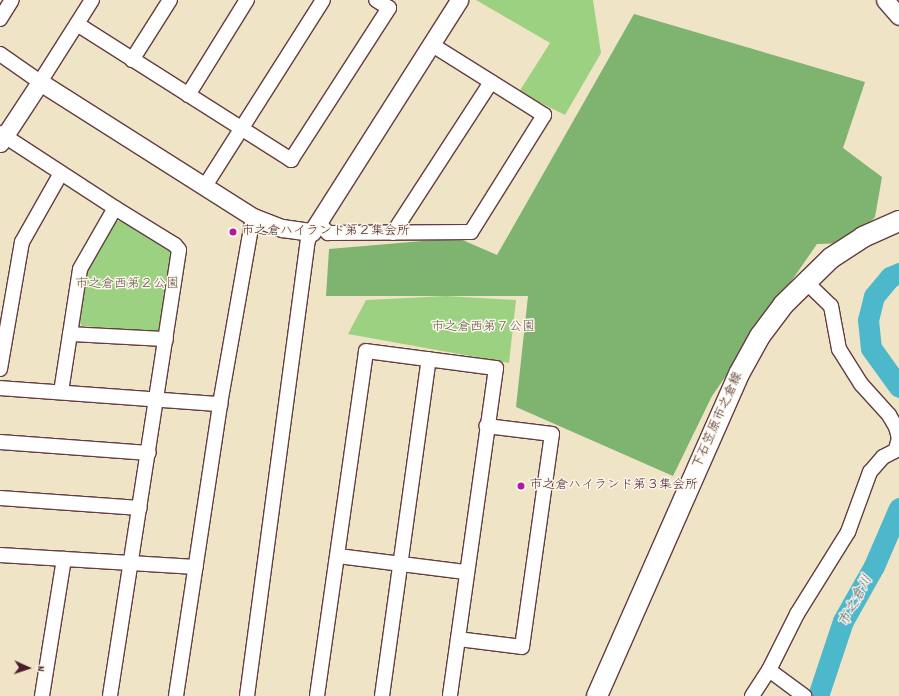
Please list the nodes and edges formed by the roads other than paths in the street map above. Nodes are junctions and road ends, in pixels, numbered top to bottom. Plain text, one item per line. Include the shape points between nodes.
1 (12, 0) edge
2 (92, 0) edge
3 (170, 0) edge
4 (247, 0) edge
5 (323, 0) edge
6 (376, 0) edge
7 (459, 0) edge
8 (885, 0) edge
9 (899, 16) edge
10 (0, 19) edge
11 (77, 24) junction
12 (431, 44) junction
13 (0, 54) edge
14 (132, 60) junction
15 (40, 82) junction
16 (490, 82) junction
17 (188, 94) junction
18 (240, 128) junction
19 (1, 137) edge
20 (61, 173) junction
21 (205, 186) junction
22 (115, 208) junction
23 (253, 217) junction
24 (899, 221) edge
25 (315, 227) junction
26 (393, 233) junction
27 (805, 282) junction
28 (70, 334) junction
29 (166, 339) junction
30 (429, 359) junction
31 (0, 369) edge
32 (0, 388) edge
33 (61, 392) junction
34 (157, 400) junction
35 (220, 404) junction
36 (486, 426) junction
37 (0, 442) edge
38 (897, 449) edge
39 (149, 454) junction
40 (0, 498) edge
41 (140, 508) junction
42 (0, 555) edge
43 (338, 556) junction
44 (64, 559) junction
45 (132, 563) junction
46 (399, 564) junction
47 (196, 567) junction
48 (465, 572) junction
49 (458, 639) junction
50 (769, 670) junction
51 (42, 696) edge
52 (110, 696) edge
53 (176, 696) edge
54 (247, 696) edge
55 (317, 696) edge
56 (382, 696) edge
57 (450, 696) edge
58 (596, 696) edge
59 (752, 696) edge
60 (804, 696) edge

1 - 10 street
2 - 11 street
3 - 14 street
4 - 17 street
5 - 18 street
6 - 18 street via 389,8 291,160
7 - 12 street
8 - 9 street
11 - 14 street
11 - 15 street
12 - 16 street
12 - 25 street
13 - 15 street
14 - 17 street
15 - 19 street
15 - 21 street
16 - 26 street
16 - 26 street via 544,115 471,232
17 - 18 street
18 - 21 street
19 - 20 street
20 - 22 street
20 - 31 street via 22,242
21 - 23 street
22 - 28 street via 80,269
22 - 29 street via 179,250
23 - 25 street via 282,228
23 - 35 street
24 - 27 main road, 下石笠原市之倉線 via 863,237 832,258
25 - 26 street via 328,233
25 - 54 street via 308,240
27 - 38 street via 831,306 839,349 861,384 889,415 896,427 899,438
27 - 58 main road, 下石笠原市之倉線 via 760,336 739,374
28 - 29 street
28 - 33 street
29 - 34 street
30 - 36 street via 496,368
30 - 43 street via 366,351
30 - 46 street
32 - 33 street
33 - 34 street
34 - 35 street
34 - 39 street
35 - 47 street
36 - 48 street
36 - 49 street via 552,434 522,647
37 - 39 street
38 - 50 street via 883,457 870,472 848,532 797,614
39 - 41 street
40 - 41 street
41 - 45 street
42 - 44 street
43 - 46 street
43 - 55 street
44 - 45 street
44 - 51 street
45 - 47 street
45 - 52 street
46 - 48 street
46 - 56 street
47 - 53 street
48 - 49 street
49 - 57 street
50 - 59 street
50 - 60 street

